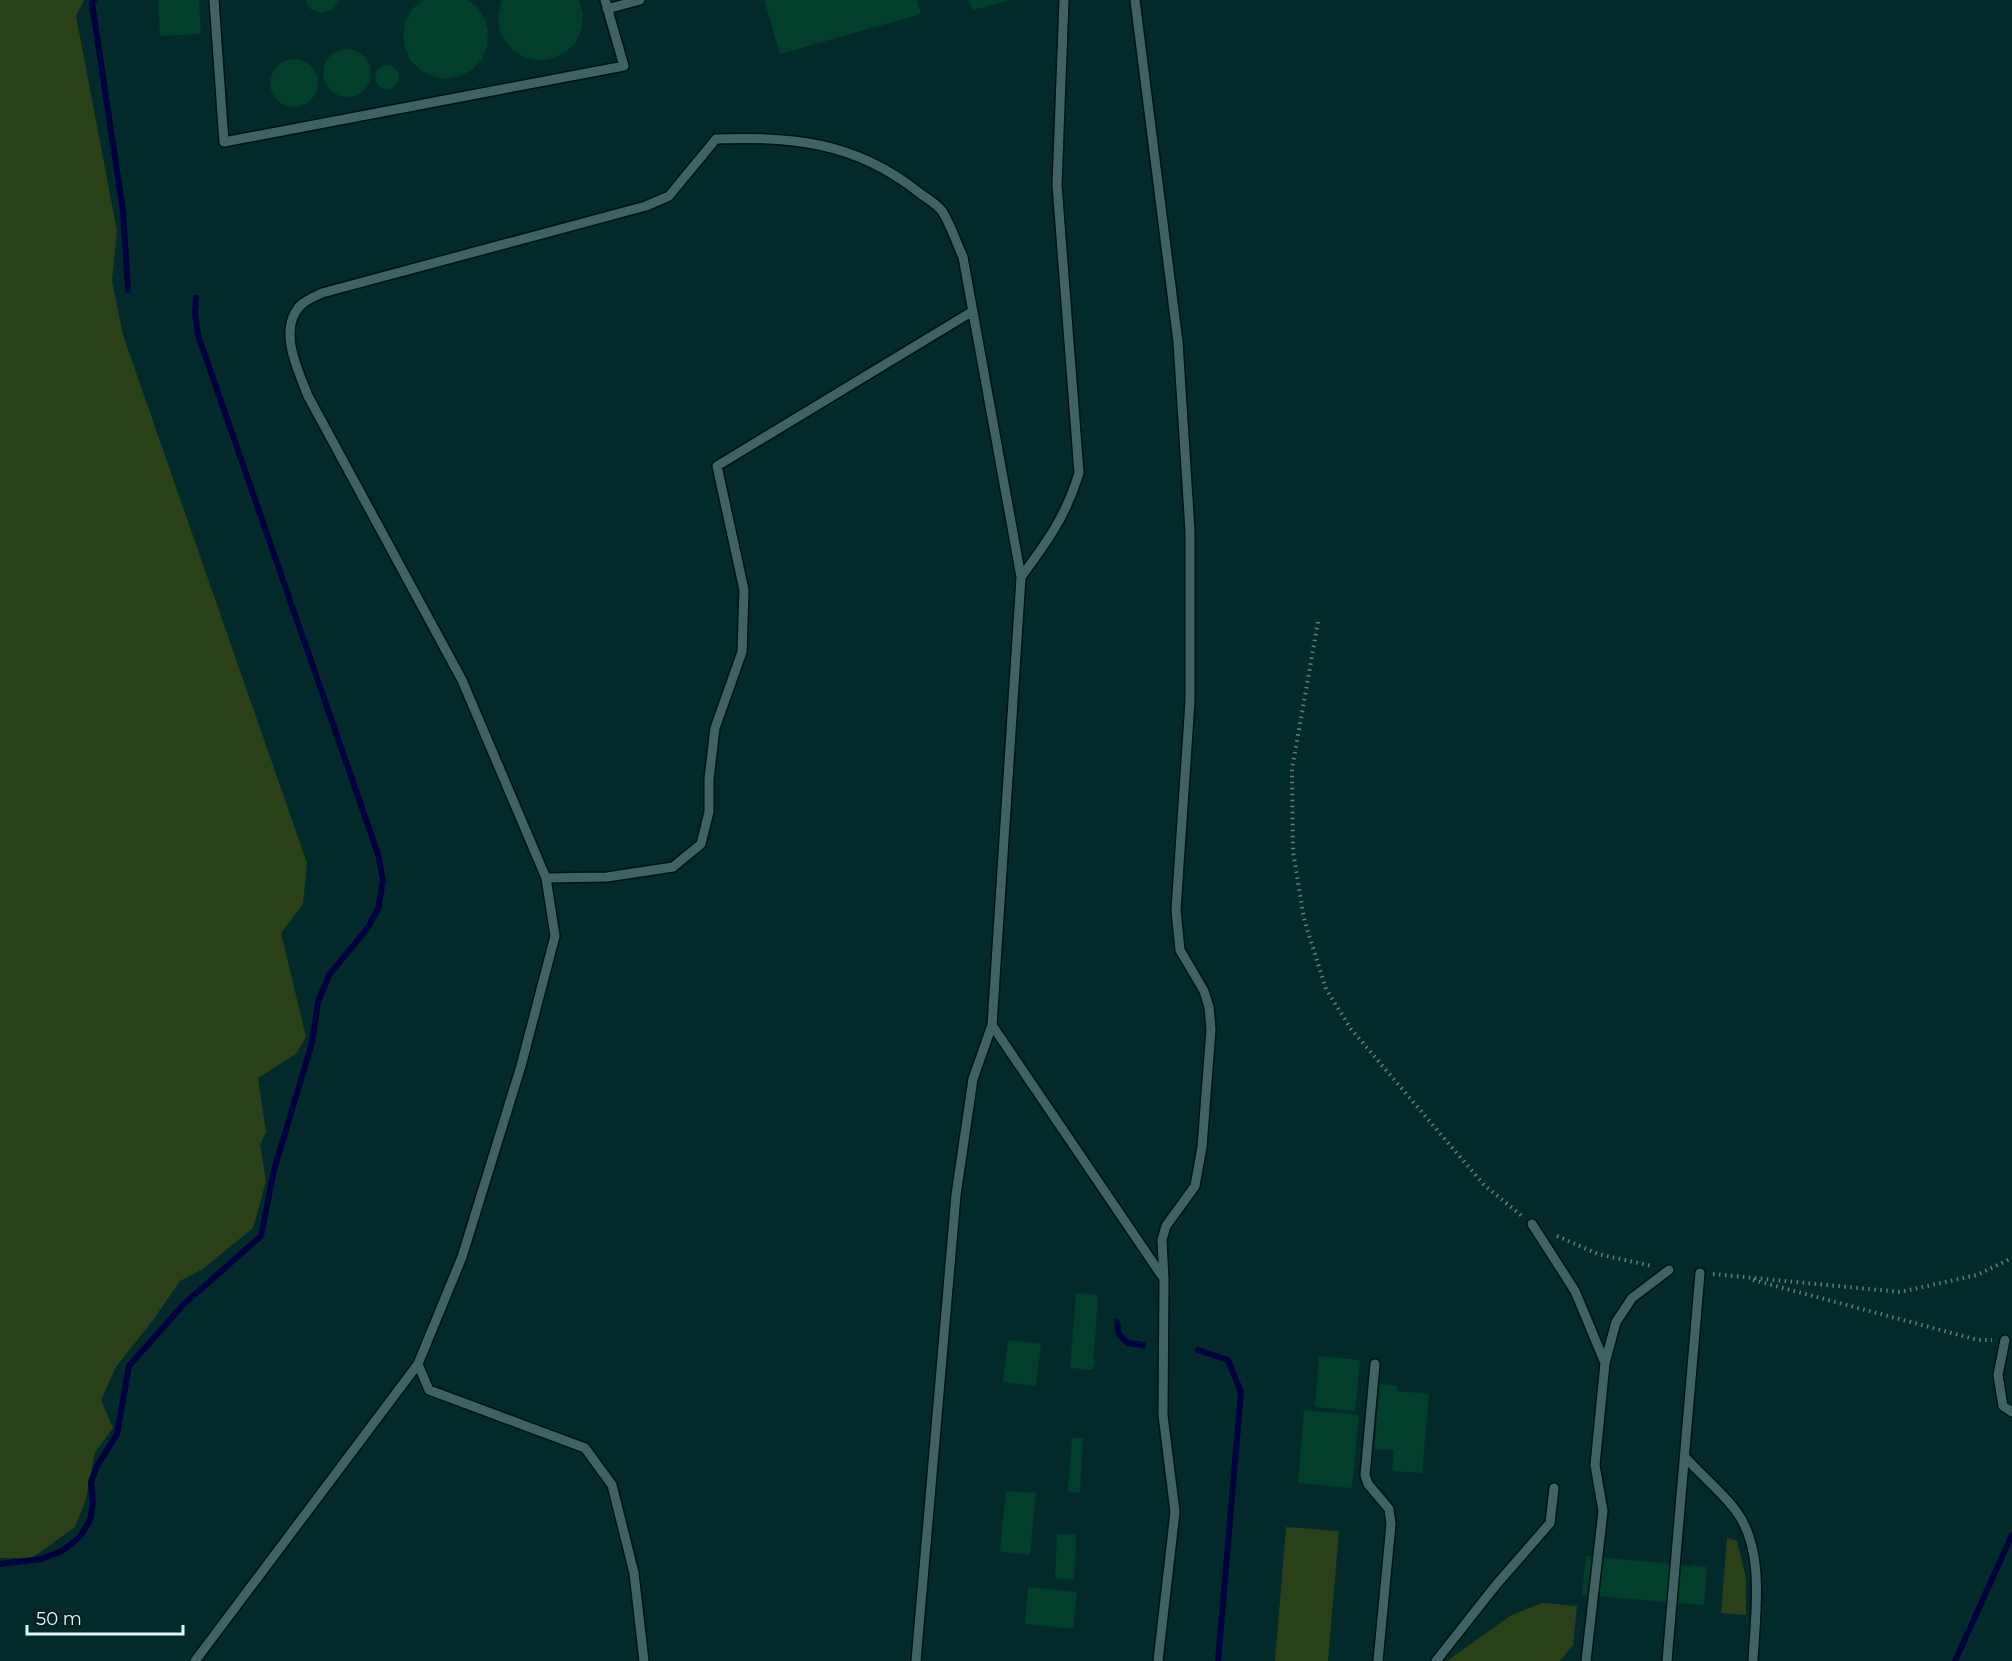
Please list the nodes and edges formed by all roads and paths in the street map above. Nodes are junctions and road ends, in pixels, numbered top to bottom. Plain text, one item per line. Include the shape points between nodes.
1 (214, 0) edge
2 (640, 0) edge
3 (1064, 0) edge
4 (1134, 0) edge
5 (606, 4) edge
6 (973, 311) junction
7 (1022, 577) junction
8 (1318, 622) dead end
9 (546, 878) junction
10 (992, 1024) junction
11 (1532, 1224) junction
12 (2012, 1258) edge
13 (1669, 1270) joint
14 (1700, 1273) joint
15 (1740, 1277) junction
16 (1164, 1279) junction
17 (2005, 1340) joint
18 (1605, 1363) junction
19 (418, 1364) junction
20 (1375, 1364) dead end
21 (2012, 1412) edge
22 (1684, 1457) junction
23 (1554, 1488) dead end
24 (195, 1661) edge
25 (644, 1661) edge
26 (916, 1661) edge
27 (1158, 1661) edge
28 (1377, 1661) edge
29 (1436, 1661) edge
30 (1586, 1661) edge
31 (1667, 1661) edge
32 (1753, 1661) edge

1 - 5 lane via 224,142 624,66
2 - 5 lane
3 - 7 lane via 1057,185 1079,473 1056,530
4 - 16 lane via 1178,342 1190,531 1190,701 1176,910 1180,950 1203,991 1209,1007 1210,1029 1202,1147 1195,1186 1166,1226 1162,1240
6 - 7 lane
6 - 9 lane via 717,465 744,590 742,652 715,728 709,812 701,844 673,867 608,877
6 - 9 lane via 963,257 941,210 905,181 865,160 818,143 754,138 716,139 669,196 646,206 322,293 301,305 290,337 293,360 308,396 462,680
7 - 10 lane
8 - 11 path via 1292,769 1293,840 1304,919 1326,989 1351,1029 1484,1185
9 - 19 lane via 555,936 521,1066 462,1257
10 - 16 lane
10 - 26 lane via 973,1079 956,1195
11 - 13 path via 1598,1254
11 - 18 lane via 1575,1291
12 - 15 path via 1977,1275 1900,1292
13 - 18 lane via 1632,1298 1616,1322
14 - 15 path
14 - 22 lane
15 - 17 path via 1978,1340
16 - 27 lane via 1163,1414 1175,1512
17 - 21 lane via 1998,1375 2002,1406
18 - 30 lane via 1595,1465 1603,1511
19 - 24 lane
19 - 25 lane via 429,1390 585,1448 612,1485 634,1573
20 - 28 lane via 1365,1474 1368,1484 1389,1509 1391,1524
22 - 31 lane
22 - 32 lane via 1737,1512 1750,1540 1757,1580
23 - 29 lane via 1550,1523

